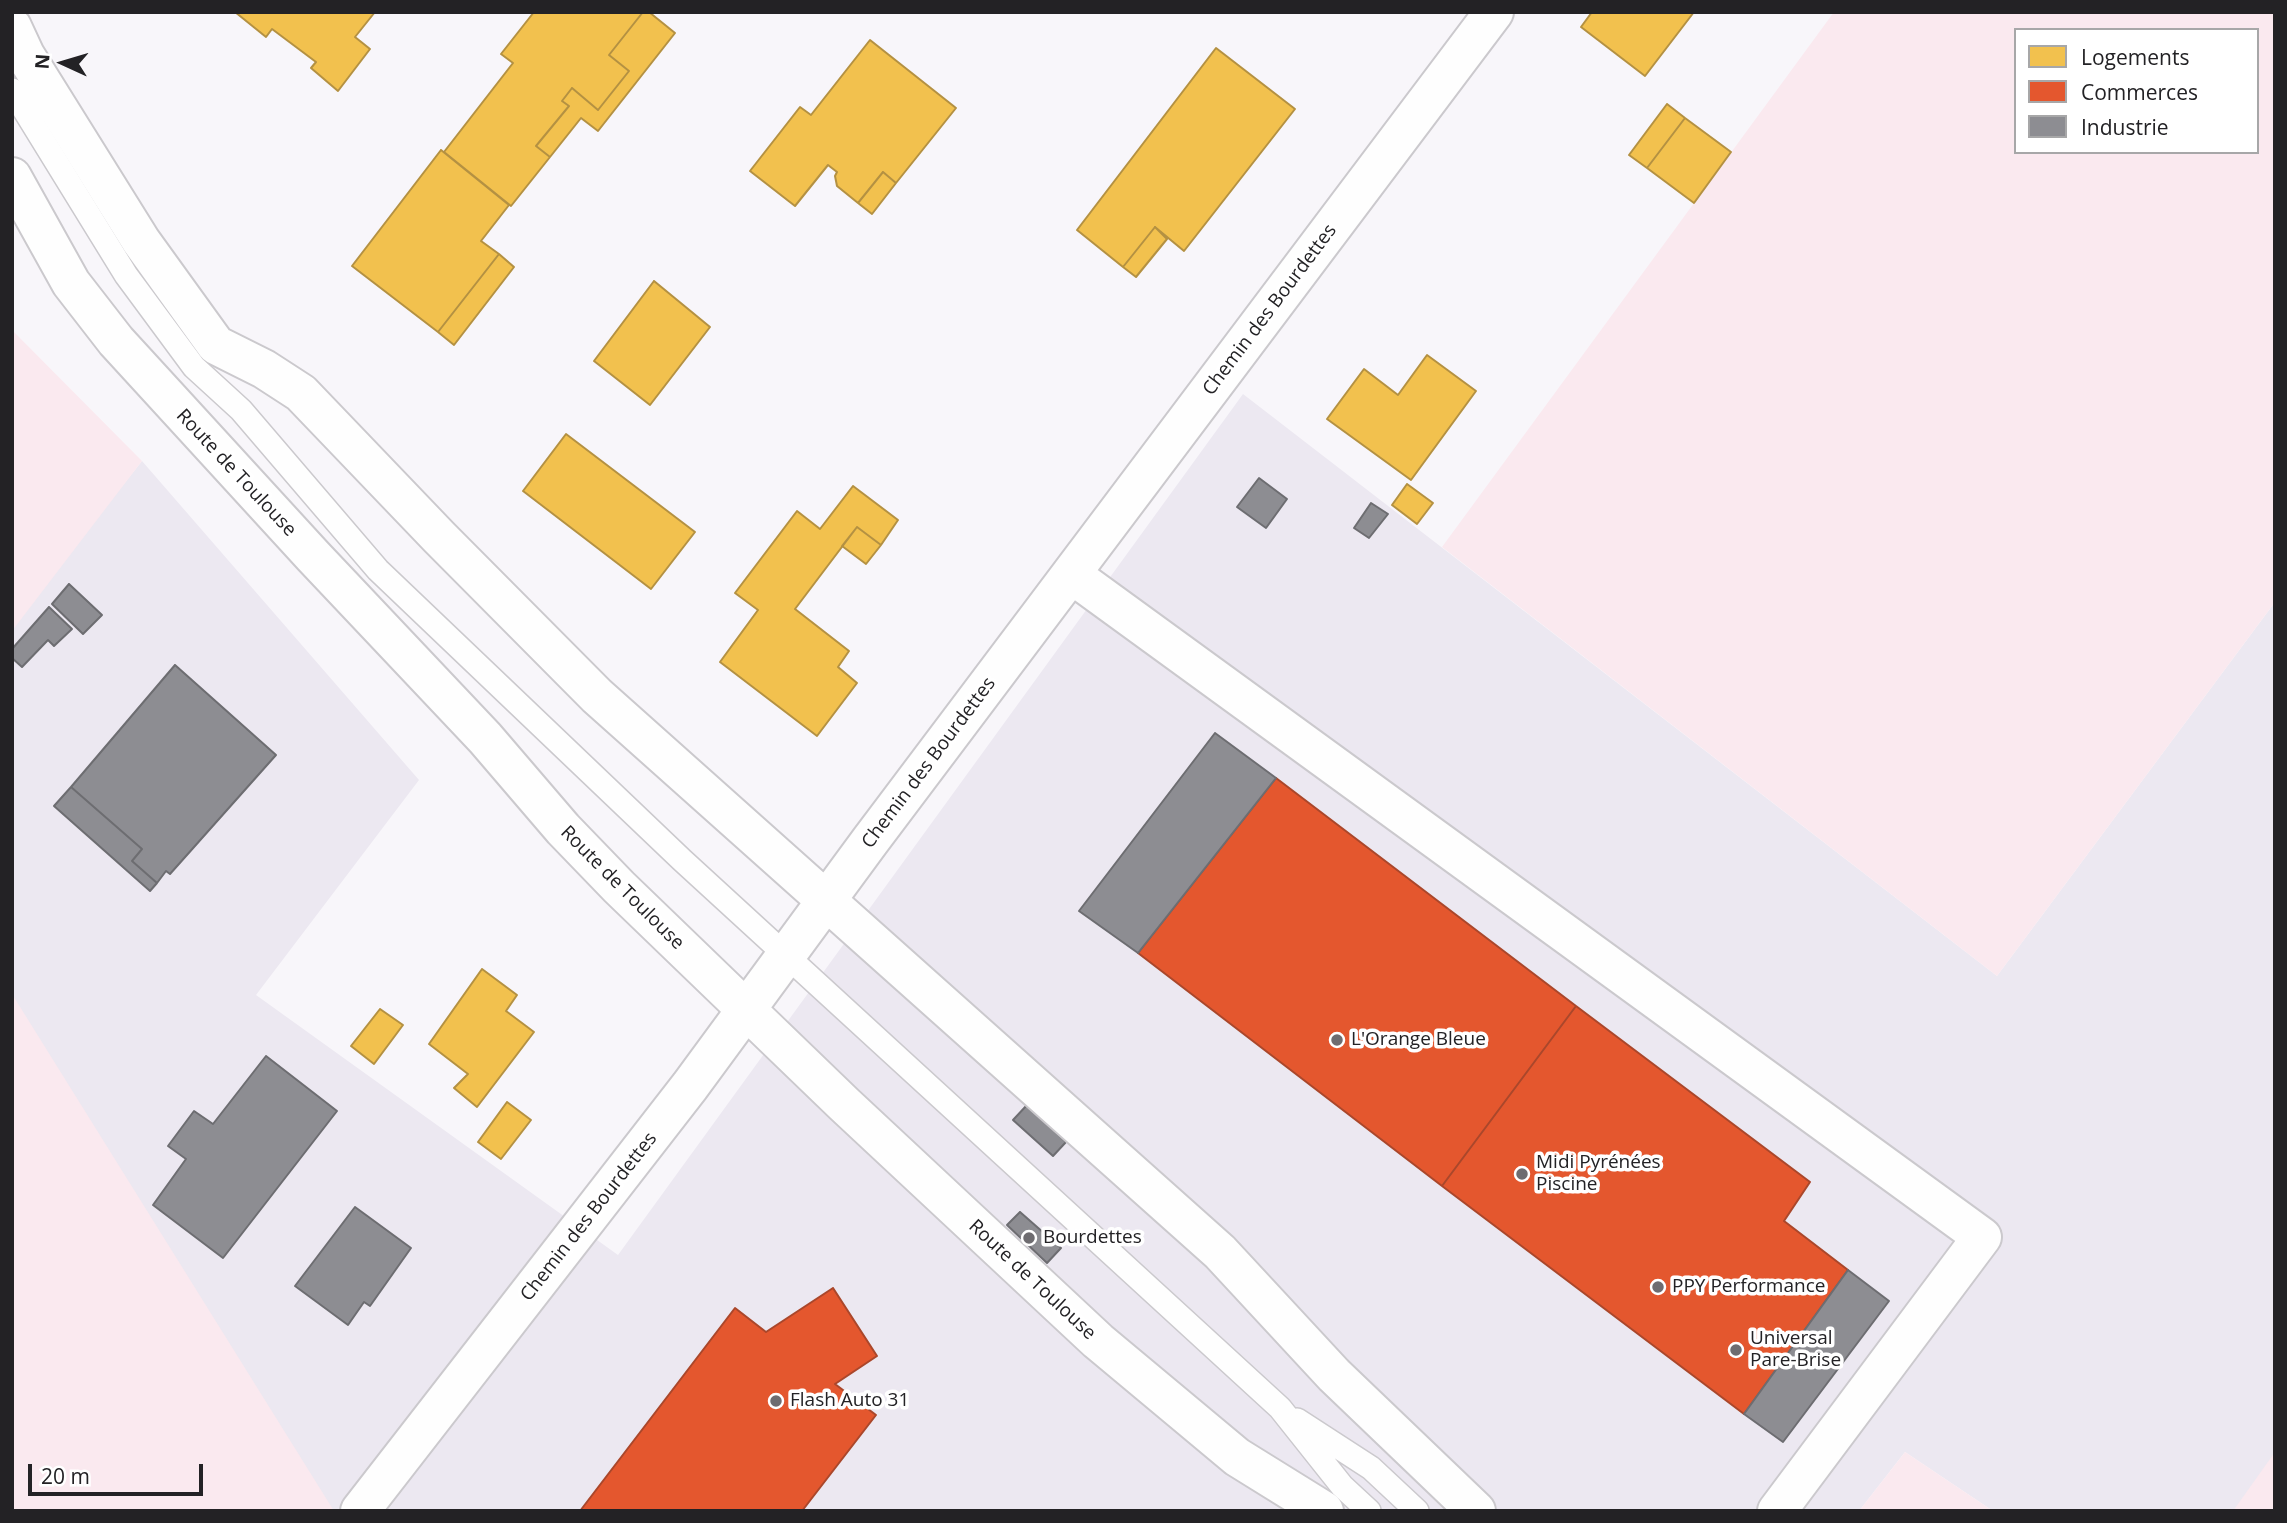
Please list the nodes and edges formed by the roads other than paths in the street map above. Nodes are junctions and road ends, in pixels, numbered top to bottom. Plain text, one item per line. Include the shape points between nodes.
1 (1494, 12) edge
2 (12, 27) edge
3 (12, 90) edge
4 (12, 177) edge
5 (216, 345) junction
6 (241, 410) junction
7 (1071, 574) junction
8 (827, 900) junction
9 (787, 955) junction
10 (745, 1009) junction
11 (1280, 1408) junction
12 (360, 1511) edge
13 (1324, 1511) edge
14 (1369, 1511) edge
15 (1417, 1511) edge
16 (1476, 1511) edge
17 (1777, 1511) edge

1 - 7 main road, Chemin des Bourdettes
2 - 5 main road via 141,241
3 - 6 lane via 126,275 194,367
4 - 10 main road, Route de Toulouse via 71,283 117,341 485,738 563,830
5 - 6 lane via 237,379
5 - 8 main road via 301,393 597,696
6 - 9 lane via 378,570
7 - 8 main road, Chemin des Bourdettes
7 - 17 main road via 1982,1237
8 - 9 main road, Chemin des Bourdettes
8 - 16 main road via 1220,1252 1334,1375
9 - 10 main road, Chemin des Bourdettes
9 - 11 lane
10 - 12 main road, Chemin des Bourdettes
10 - 13 main road, Route de Toulouse via 1098,1341 1237,1457
11 - 14 lane via 1342,1486
11 - 15 lane via 1371,1468

